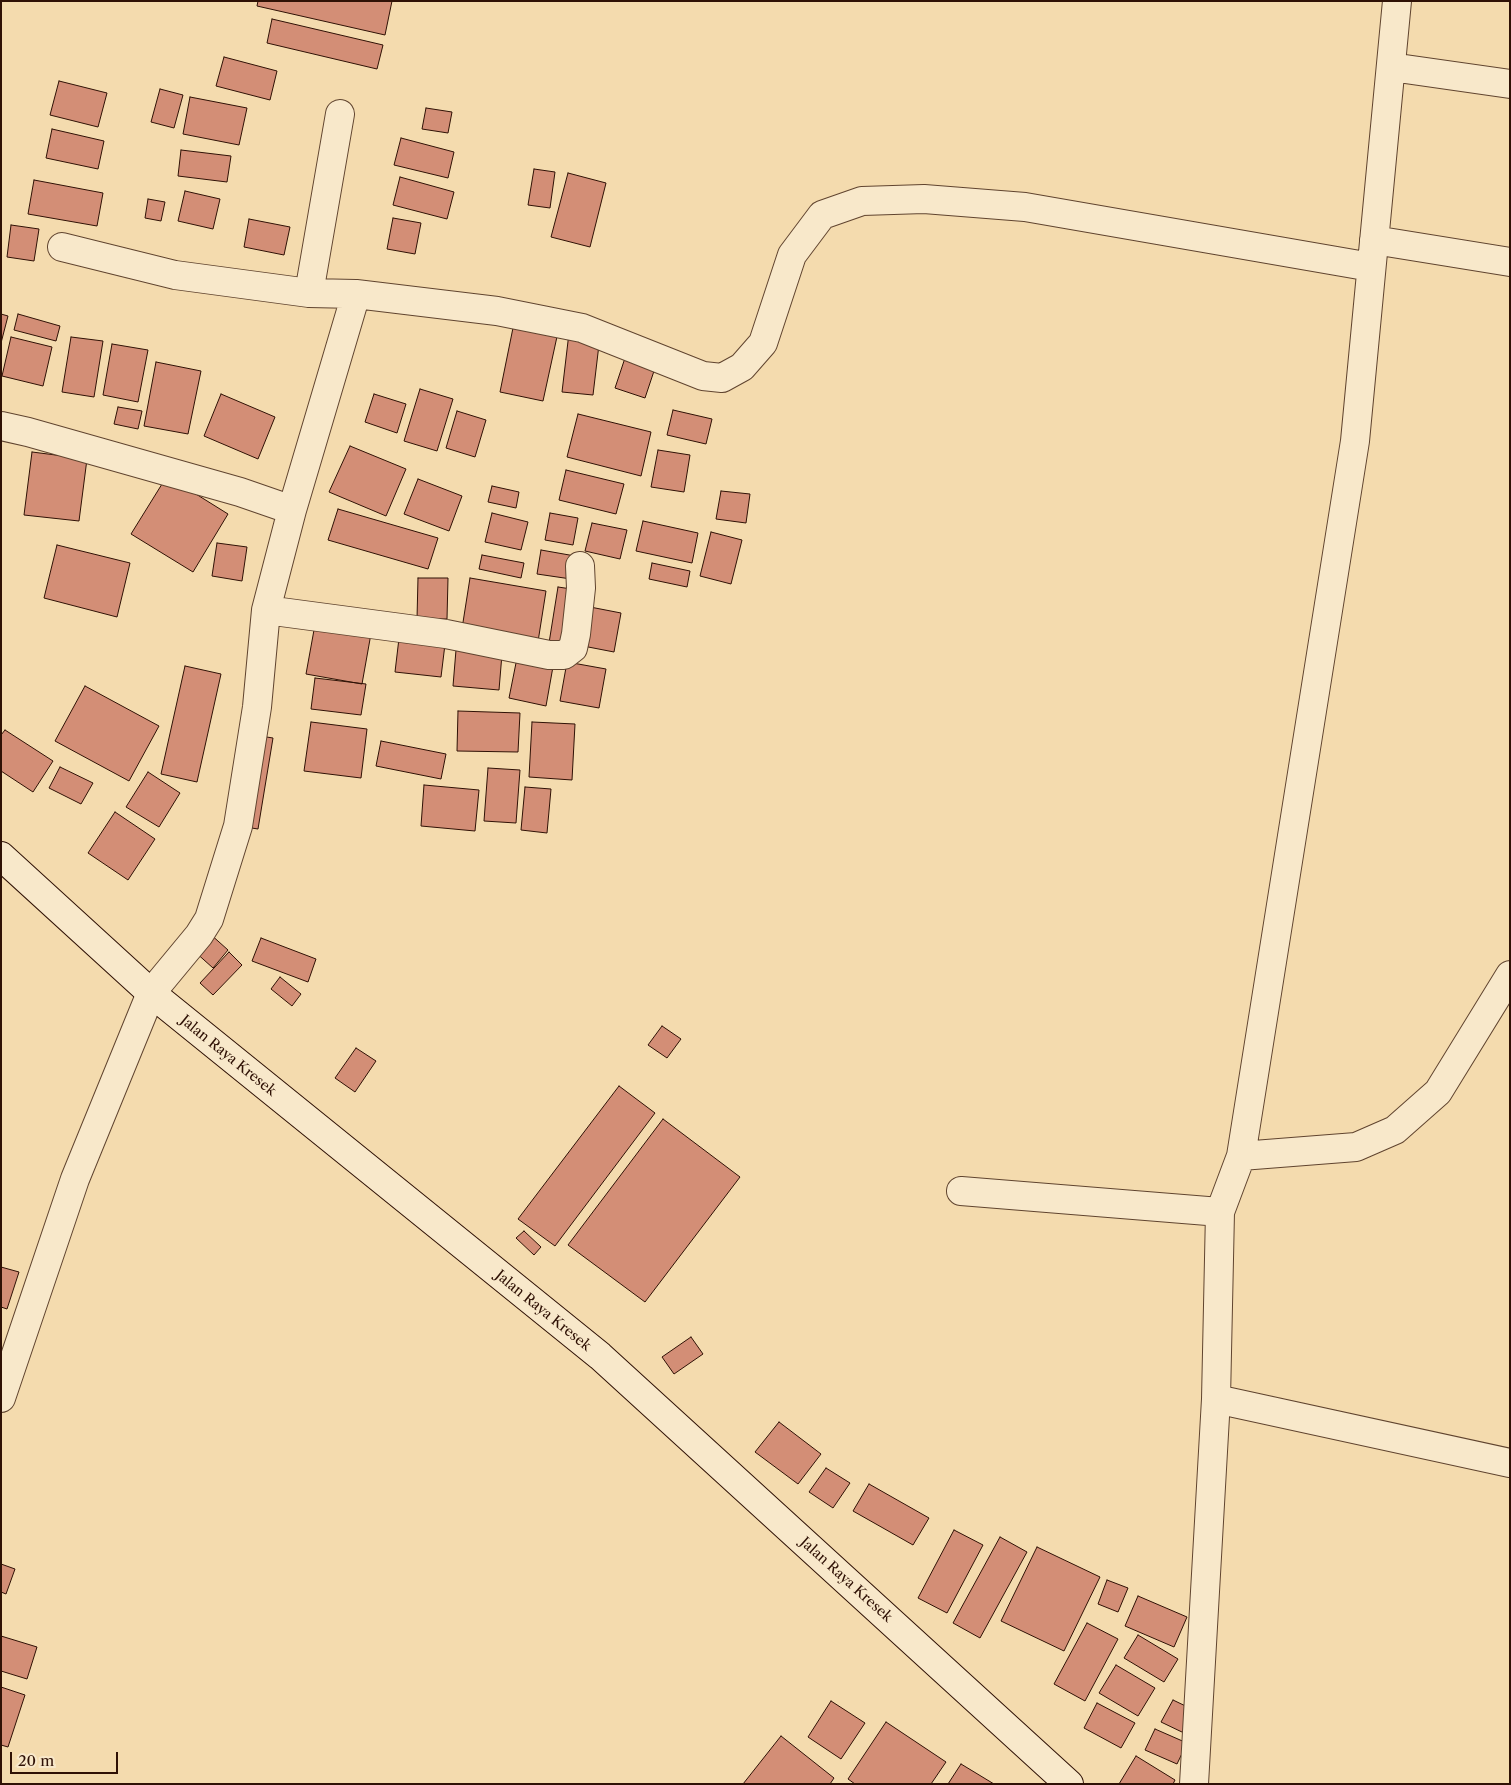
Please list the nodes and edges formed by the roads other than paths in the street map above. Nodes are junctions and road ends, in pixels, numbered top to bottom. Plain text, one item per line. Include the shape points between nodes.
1 (1397, 1) edge
2 (1391, 67) junction
3 (1510, 84) edge
4 (340, 114) dead end
5 (1374, 240) junction
6 (62, 247) dead end
7 (1510, 262) edge
8 (1371, 268) junction
9 (309, 294) junction
10 (356, 294) junction
11 (1, 426) edge
12 (292, 510) junction
13 (580, 566) dead end
14 (266, 610) junction
15 (1, 856) edge
16 (1510, 975) edge
17 (151, 993) junction
18 (1241, 1156) junction
19 (960, 1191) dead end
20 (1220, 1212) junction
21 (1, 1398) edge
22 (1216, 1399) junction
23 (1510, 1463) edge
24 (1069, 1784) edge
25 (1194, 1784) edge

1 - 2 street
2 - 3 street
2 - 5 street
4 - 9 street
5 - 7 street
5 - 8 street
6 - 9 street via 175,275
8 - 10 street via 1025,207 924,199 862,201 822,215 792,255 763,343 742,367 722,378 703,376 582,328 497,311
8 - 18 street via 1354,441
9 - 10 street
10 - 12 street
11 - 12 street via 240,492
12 - 14 street
13 - 14 street via 576,634 573,648 564,655 549,655 446,634
14 - 17 street via 257,707 238,826 209,919
15 - 17 street, Jalan Raya Kresek
16 - 18 street via 1438,1092 1395,1130 1356,1147
17 - 21 street via 75,1179
17 - 24 street, Jalan Raya Kresek via 600,1356
18 - 20 street
19 - 20 street
20 - 22 street
22 - 23 street
22 - 25 street

